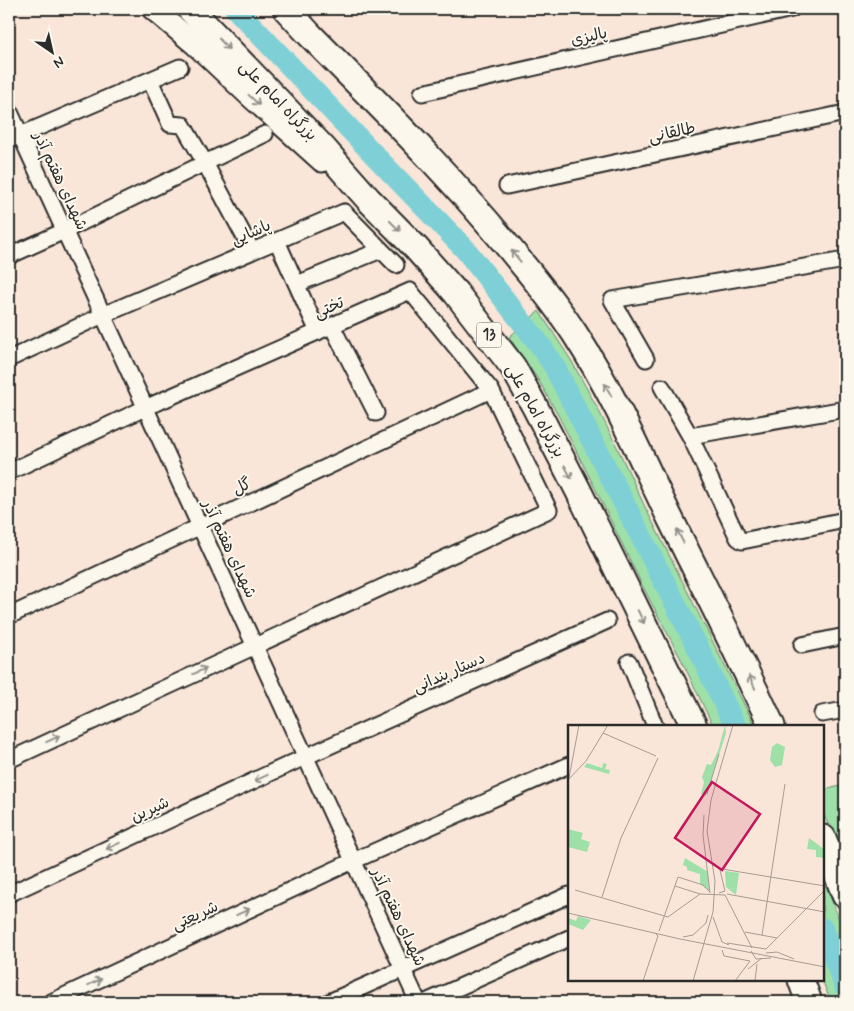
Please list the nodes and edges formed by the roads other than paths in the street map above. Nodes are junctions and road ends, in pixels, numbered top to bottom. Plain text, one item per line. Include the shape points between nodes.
1 (154, 9) edge
2 (190, 9) edge
3 (286, 9) edge
4 (792, 9) edge
5 (180, 67) dead end
6 (150, 80) junction
7 (422, 93) dead end
8 (9, 110) edge
9 (845, 113) edge
10 (265, 134) dead end
11 (14, 137) edge
12 (205, 163) junction
13 (507, 186) dead end
14 (369, 200) junction
15 (64, 231) junction
16 (277, 241) junction
17 (382, 250) junction
18 (252, 251) junction
19 (9, 256) edge
20 (845, 260) edge
21 (396, 265) dead end
22 (297, 284) junction
23 (103, 316) junction
24 (325, 329) junction
25 (9, 359) edge
26 (646, 359) dead end
27 (662, 387) dead end
28 (491, 390) junction
29 (145, 408) junction
30 (845, 409) edge
31 (376, 413) dead end
32 (690, 436) junction
33 (9, 472) edge
34 (845, 520) edge
35 (200, 527) junction
36 (9, 616) edge
37 (607, 621) dead end
38 (845, 636) edge
39 (802, 645) dead end
40 (254, 646) junction
41 (629, 662) dead end
42 (845, 710) edge
43 (822, 714) dead end
44 (655, 725) edge
45 (694, 725) edge
46 (772, 725) edge
47 (305, 757) junction
48 (9, 760) edge
49 (568, 765) edge
50 (824, 841) edge
51 (353, 861) junction
52 (9, 894) edge
53 (845, 894) edge
54 (568, 895) edge
55 (568, 938) edge
56 (402, 969) junction
57 (793, 981) edge
58 (801, 981) edge
59 (51, 1002) edge
60 (329, 1002) edge
61 (418, 1002) edge
62 (426, 1002) edge
63 (799, 1002) edge
64 (809, 1002) edge

1 -> 14 main road
2 -> 14 highway, بزرگراه امام علی / 13
46 -> 3 highway via 634,441 575,334 504,240 458,188
4 - 7 street, پالیزی
5 - 6 street
6 - 11 street
6 - 12 street via 170,124 182,125
8 - 11 street, شهدای هفتم آذر
9 - 13 street, طالقانی
10 - 12 street
11 - 15 street, شهدای هفتم آذر
12 - 15 street
12 - 18 street
14 -> 45 highway, بزرگراه امام علی / 13 via 456,293 513,367 578,490
15 - 19 street
15 - 23 street, شهدای هفتم آذر
16 - 17 street, پاشایی via 344,212
16 - 18 street, پاشایی
16 - 22 street
17 - 21 street, پاشایی
17 - 22 street
18 - 23 street, پاشایی
20 - 26 street via 612,300
22 - 24 street
23 - 25 street, پاشایی
23 - 29 street, شهدای هفتم آذر
24 - 28 street, تختی via 410,291
24 - 29 street, تختی
24 - 31 street
27 - 32 street
28 - 35 street, گل
28 - 40 street via 549,510
29 - 33 street, تختی
29 - 35 street, شهدای هفتم آذر
30 - 32 street
32 - 34 street via 742,541
35 - 36 street, گل
35 - 40 street, شهدای هفتم آذر
37 - 47 street, دستار بندانی
38 - 39 street
40 - 47 street, شهدای هفتم آذر
48 -> 40 street
41 - 44 street
42 - 43 street
47 - 51 street, شهدای هفتم آذر
47 -> 52 street, شیرین
49 - 51 street, شریعتی
50 - 53 highway
51 - 56 street, شهدای هفتم آذر
59 -> 51 street, شریعتی
54 - 56 street
55 - 62 street
56 - 60 street
56 - 61 street, شهدای هفتم آذر
57 - 63 highway
58 - 64 highway

